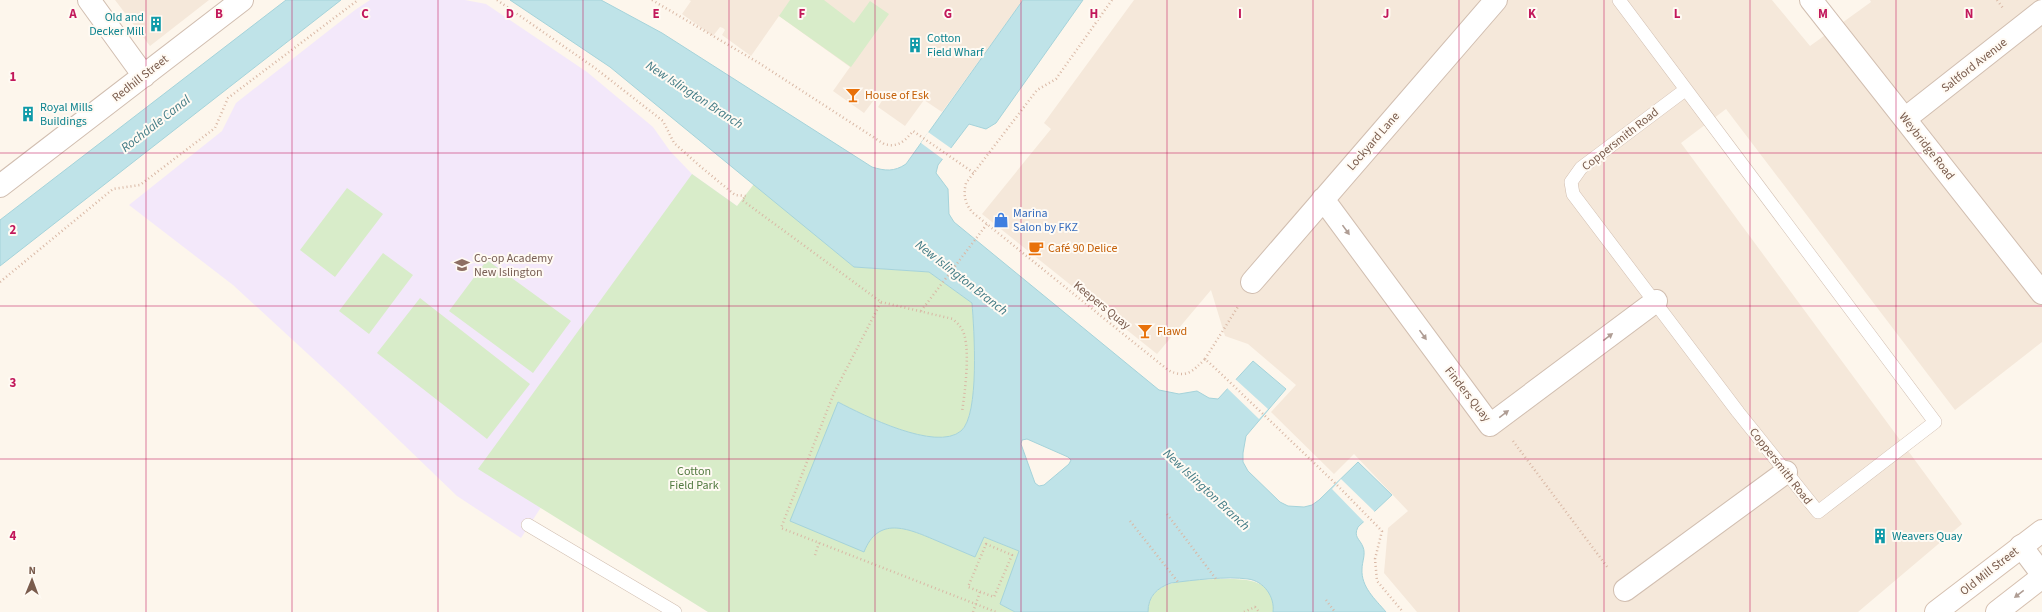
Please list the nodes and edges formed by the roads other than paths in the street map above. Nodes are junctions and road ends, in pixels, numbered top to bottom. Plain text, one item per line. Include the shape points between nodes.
1 (89, 0) edge
2 (242, 0) edge
3 (1496, 0) edge
4 (1619, 0) edge
5 (1810, 0) edge
6 (2042, 11) edge
7 (144, 76) junction
8 (1685, 90) junction
9 (1906, 118) junction
10 (0, 186) edge
11 (1323, 198) junction
12 (1252, 282) road end
13 (2042, 293) edge
14 (1656, 301) junction
15 (1786, 472) junction
16 (528, 526) dead end
17 (2042, 531) edge
18 (2021, 546) junction
19 (2042, 574) edge
20 (2042, 577) edge
21 (1625, 590) road end
22 (675, 612) edge
23 (1936, 612) edge
24 (1997, 612) edge

1 - 7 street
2 - 7 street, Redhill Street
3 - 11 street, Lockyard Lane
4 - 8 lane, Coppersmith Road
5 - 9 street, Weybridge Road
6 - 9 street, Saltford Avenue
7 - 10 street, Redhill Street
8 - 14 lane, Coppersmith Road via 1581,168 1571,182 1573,194
8 - 15 lane, Coppersmith Road via 1935,422 1818,512
9 - 13 street, Weybridge Road
11 - 12 street, Lockyard Lane
11 -> 14 street, Finders Quay via 1490,425
14 - 15 lane, Coppersmith Road
15 - 21 street
16 - 22 lane
17 - 18 street, Old Mill Street
18 - 19 street
18 - 23 street, Old Mill Street
20 -> 24 street

